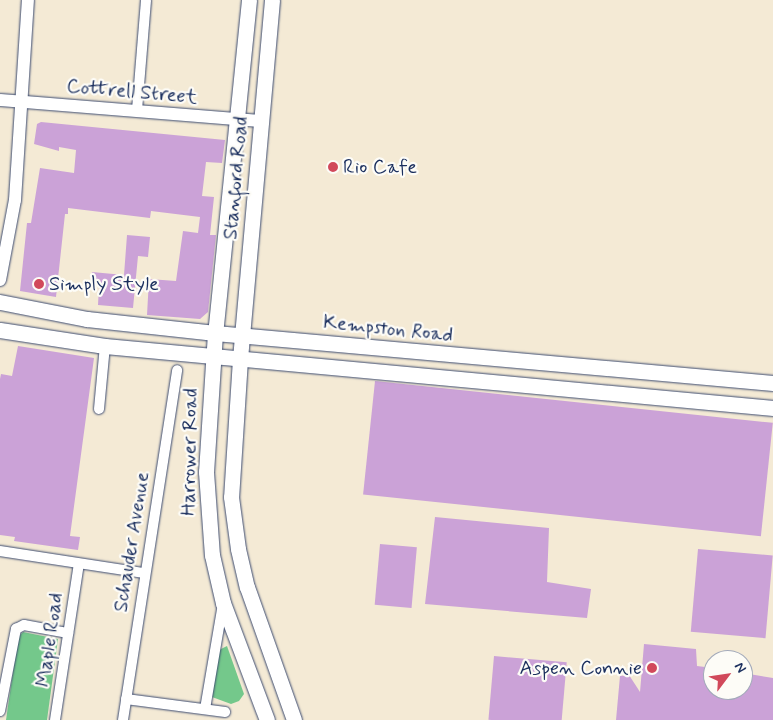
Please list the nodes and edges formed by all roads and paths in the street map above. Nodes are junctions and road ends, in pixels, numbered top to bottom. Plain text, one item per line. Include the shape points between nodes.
1 (28, 0) edge
2 (146, 0) edge
3 (249, 0) edge
4 (272, 0) edge
5 (0, 100) edge
6 (21, 102) junction
7 (137, 110) junction
8 (238, 119) junction
9 (260, 121) junction
10 (0, 280) edge
11 (0, 302) edge
12 (0, 330) edge
13 (215, 333) junction
14 (242, 335) junction
15 (105, 346) junction
16 (188, 354) junction
17 (214, 356) junction
18 (240, 359) junction
19 (177, 370) dead end
20 (773, 383) edge
21 (773, 408) edge
22 (99, 409) dead end
23 (207, 435) junction
24 (0, 551) edge
25 (79, 564) junction
26 (144, 574) junction
27 (223, 603) junction
28 (68, 633) junction
29 (126, 699) junction
30 (205, 709) junction
31 (0, 711) edge
32 (225, 712) dead end
33 (55, 720) edge
34 (122, 720) edge
35 (268, 720) edge
36 (294, 720) edge

1 - 6 street
2 - 7 street
3 - 8 main road, Stanford Road
4 - 9 main road, Stanford Road
5 - 6 street, Cottrell Street
6 - 7 street, Cottrell Street
6 - 10 street via 15,200
7 - 8 street, Cottrell Street
8 - 9 street, Cottrell Street
8 - 13 main road, Stanford Road
9 - 14 main road, Stanford Road
11 - 13 main road, Kempston Road via 86,319
12 - 15 main road
13 - 14 main road, Kempston Road
13 - 17 main road, Stanford Road
14 - 18 main road, Stanford Road
14 - 20 main road, Kempston Road
15 - 16 main road
15 - 22 street
16 - 17 main road
16 - 23 main road via 200,360 204,370 201,421
17 - 18 main road
17 - 23 main road, Harrower Road
18 - 21 main road
18 - 36 main road, Harrower Road via 231,471 238,549 246,588
19 - 26 street, Schauder Avenue
23 - 27 main road, Harrower Road via 208,524
24 - 25 street
25 - 26 street
25 - 28 street, Maple Road
26 - 29 street, Schauder Avenue
27 - 30 street
27 - 35 main road, Harrower Road
28 - 31 street via 24,625 16,629
28 - 33 street, Maple Road
29 - 30 street
29 - 34 street, Schauder Avenue
30 - 32 street

